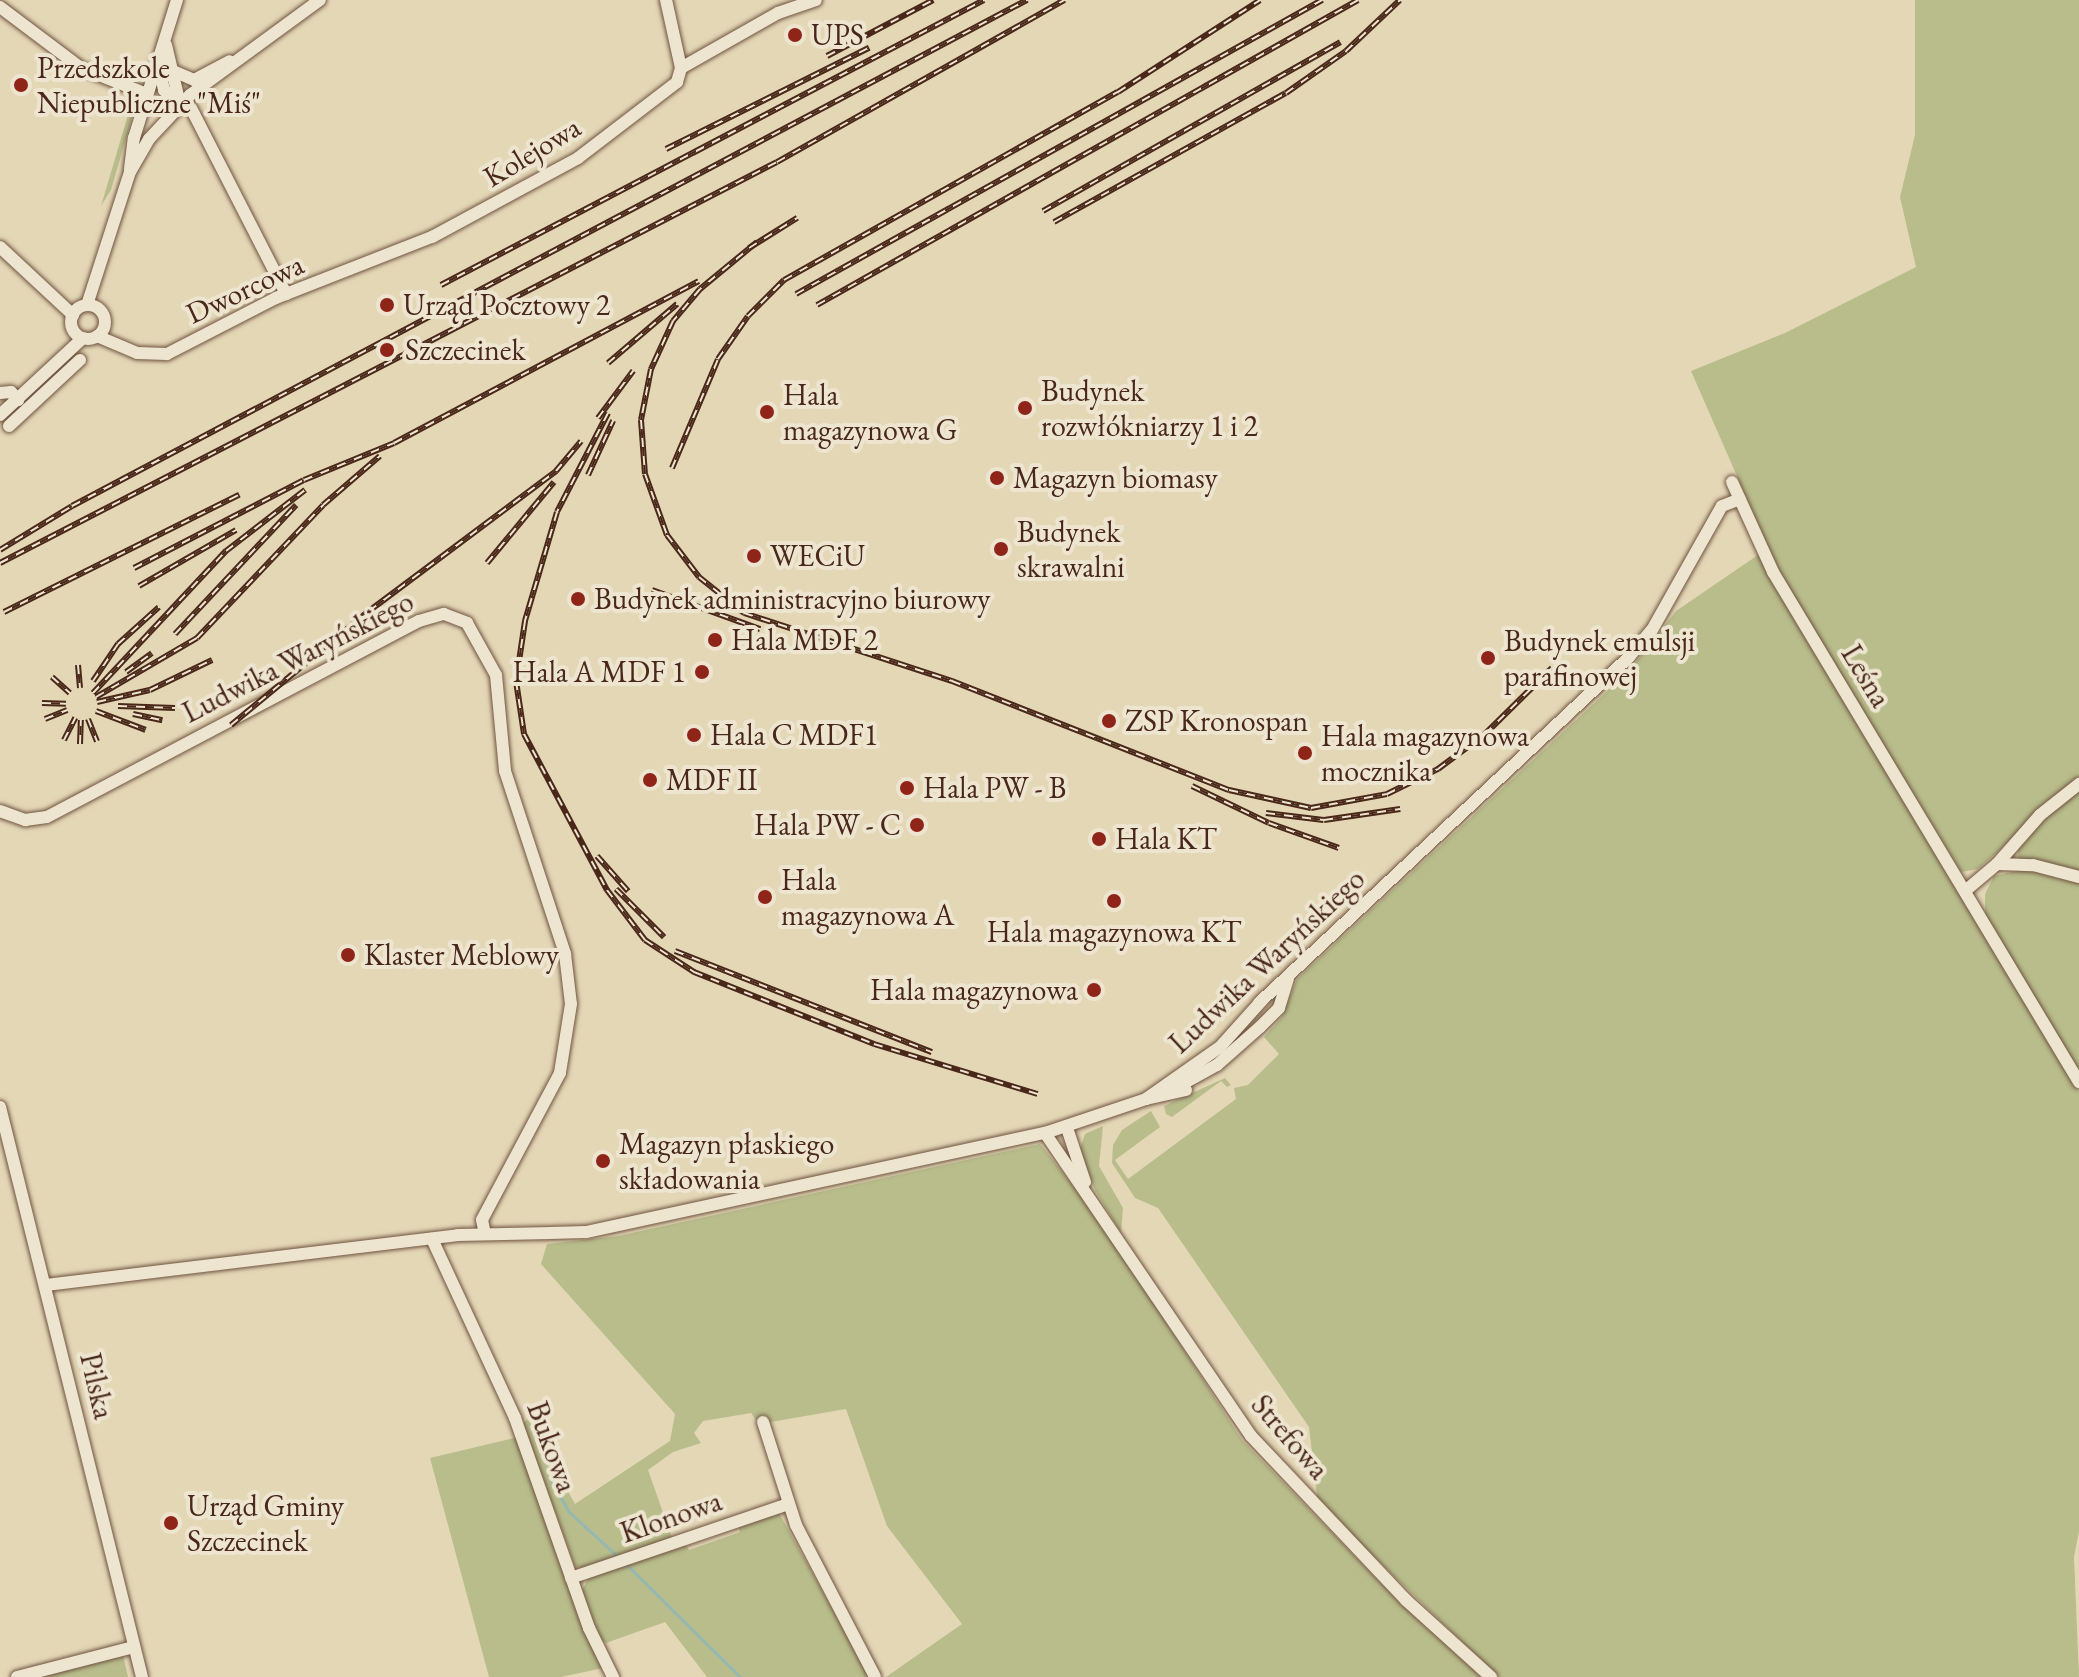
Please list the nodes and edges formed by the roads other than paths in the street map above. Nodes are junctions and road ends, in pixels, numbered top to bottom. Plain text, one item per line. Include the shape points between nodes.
1 (177, 0) edge
2 (320, 0) edge
3 (666, 0) edge
4 (816, 0) edge
5 (0, 7) edge
6 (166, 43) junction
7 (250, 52) junction
8 (159, 62) junction
9 (681, 68) junction
10 (173, 71) junction
11 (147, 94) junction
12 (185, 106) junction
13 (130, 172) junction
14 (1, 249) edge
15 (388, 254) joint
16 (286, 294) junction
17 (84, 309) junction
18 (89, 334) junction
19 (80, 360) dead end
20 (0, 393) edge
21 (18, 400) junction
22 (0, 415) edge
23 (9, 426) dead end
24 (1732, 482) dead end
25 (1740, 499) junction
26 (2079, 784) edge
27 (0, 811) edge
28 (1997, 864) junction
29 (2079, 877) edge
30 (1965, 891) junction
31 (1288, 978) junction
32 (2079, 1082) edge
33 (1152, 1096) junction
34 (0, 1107) edge
35 (1067, 1128) junction
36 (1045, 1133) junction
37 (1091, 1198) junction
38 (485, 1234) junction
39 (432, 1239) junction
40 (46, 1285) junction
41 (763, 1422) dead end
42 (788, 1504) junction
43 (571, 1578) junction
44 (134, 1647) junction
45 (17, 1677) edge
46 (142, 1677) edge
47 (613, 1677) edge
48 (875, 1677) edge
49 (1491, 1677) edge

1 - 6 street
2 - 7 street
3 - 9 street
4 - 9 street via 778,13
5 - 11 street via 90,73
6 - 8 street
6 - 10 street
7 - 10 street via 194,80
7 - 12 street
8 - 11 street
8 - 12 street via 164,90
9 - 15 street, Kolejowa via 673,86 578,158 445,231
10 - 12 street
11 - 13 street
12 - 13 street
12 - 16 street
13 - 17 street via 103,266
14 - 17 street via 42,284
15 - 16 street, Dworcowa
16 - 18 street, Dworcowa via 167,354 123,348
17 - 18 street
17 - 18 street via 104,318
18 - 21 street
19 - 23 street
20 - 21 street via 11,392
21 - 22 street
24 - 25 street, Leśna
25 - 30 street, Leśna via 1773,572
25 - 31 street, Ludwika Waryńskiego via 1722,506 1652,630 1629,657
26 - 28 street via 2020,834
27 - 38 street, Ludwika Waryńskiego via 25,820 47,817 419,621 448,614 467,623 496,675 505,771 565,954 571,1004 560,1073 482,1220
28 - 29 street via 2033,865
28 - 30 street
30 - 32 street, Leśna
31 - 33 street, Ludwika Waryńskiego via 1220,1047
31 - 33 street via 1279,1008 1217,1065
33 - 35 street, Ludwika Waryńskiego
34 - 40 street, Pilska
35 - 36 street, Ludwika Waryńskiego
35 - 37 street, Strefowa
36 - 37 street, Strefowa
36 - 38 street, Ludwika Waryńskiego via 611,1228
37 - 49 street, Strefowa via 1256,1443 1406,1600
38 - 39 street, Ludwika Waryńskiego
39 - 40 street, Ludwika Waryńskiego
39 - 43 street, Bukowa via 510,1406
40 - 44 street, Pilska
41 - 42 street
42 - 43 street, Klonowa
42 - 48 street
43 - 47 street, Bukowa
44 - 45 street
44 - 46 street, Pilska

